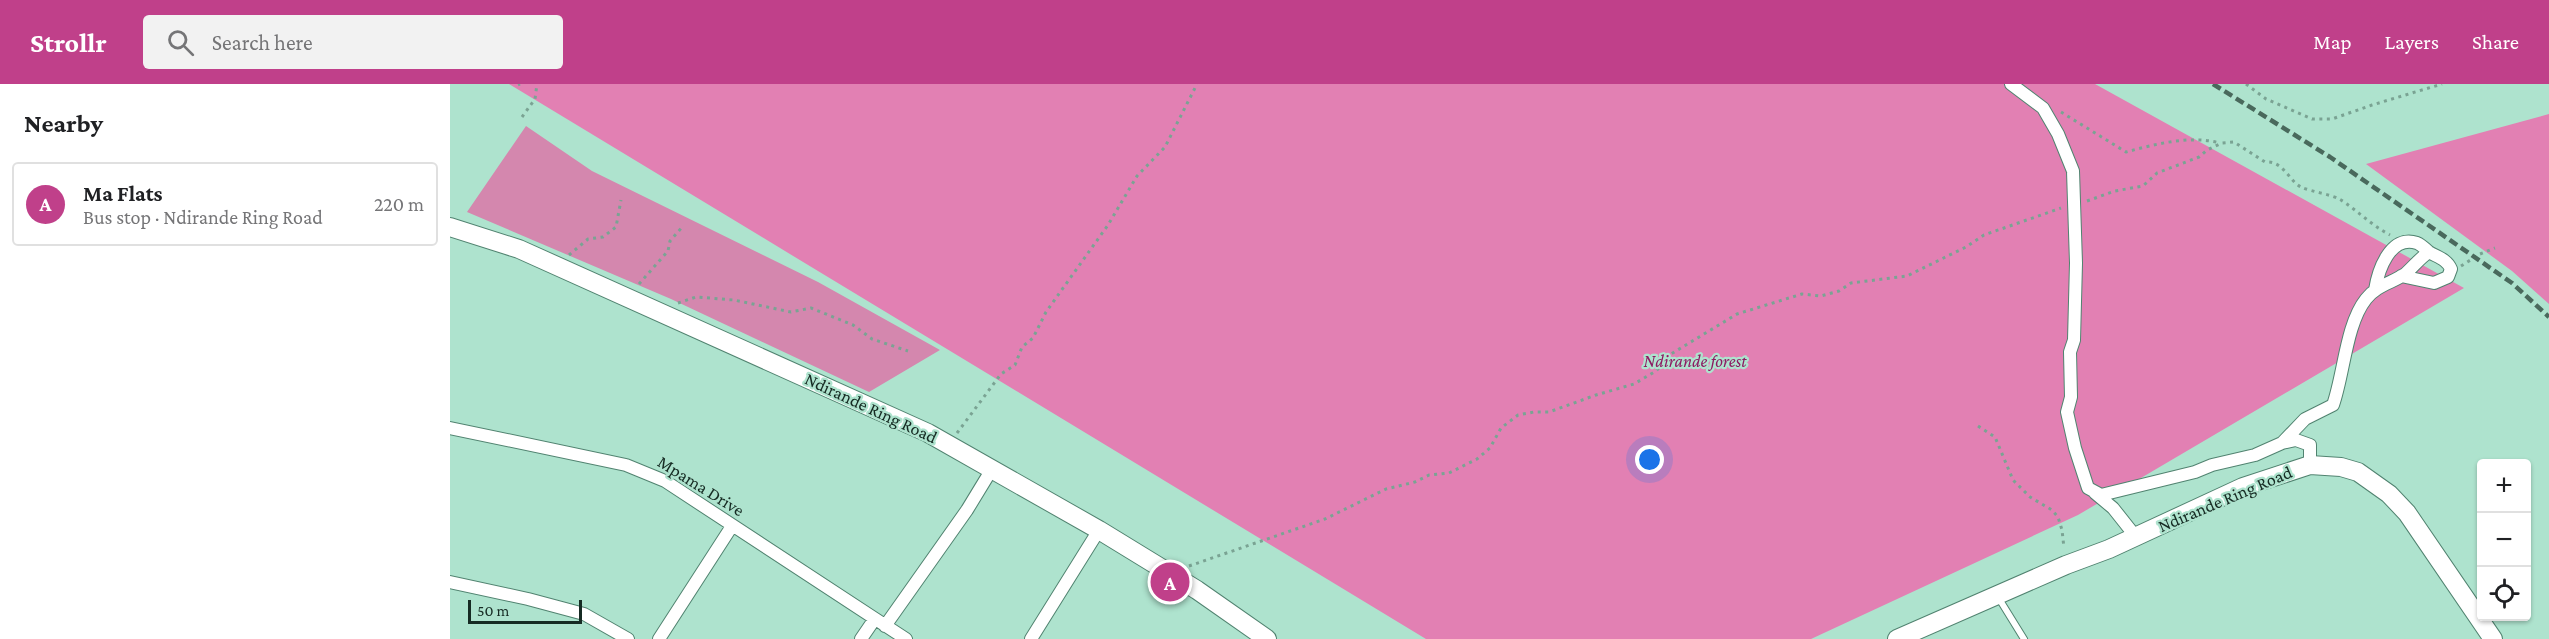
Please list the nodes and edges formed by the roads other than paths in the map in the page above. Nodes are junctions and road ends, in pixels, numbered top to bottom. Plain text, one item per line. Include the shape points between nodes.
1 (2011, 84) edge
2 (450, 227) edge
3 (2429, 252) junction
4 (2401, 276) junction
5 (2374, 290) junction
6 (450, 428) edge
7 (2282, 443) junction
8 (2310, 465) junction
9 (992, 469) junction
10 (2095, 493) junction
11 (732, 526) junction
12 (1099, 530) junction
13 (2136, 537) junction
14 (450, 582) edge
15 (1998, 597) junction
16 (879, 623) junction
17 (628, 639) edge
18 (659, 639) edge
19 (861, 639) edge
20 (906, 639) edge
21 (1031, 639) edge
22 (1267, 639) edge
23 (1897, 639) edge
24 (2024, 639) edge
25 (2493, 639) edge

1 - 10 street via 2043,108 2071,162 2075,203 2074,340 2067,412 2084,481
2 - 9 street, Ndirande Ring Road via 519,249 627,296 928,433
3 - 4 street
3 - 4 street via 2443,259 2451,269 2448,277 2439,282
3 - 5 street via 2420,244 2397,245 2386,256
4 - 5 street
5 - 7 street via 2354,324 2332,405 2306,419
6 - 11 street, Mpama Drive via 646,471
7 - 8 street via 2296,440 2310,445
7 - 10 street via 2195,472 2112,493
8 - 13 street, Ndirande Ring Road via 2243,488
8 - 25 street, Ndirande Ring Road via 2358,472 2389,494 2407,513
9 - 12 street, Ndirande Ring Road
9 - 16 street via 967,510
10 - 13 street
11 - 16 street, Mpama Drive
11 - 18 street
12 - 21 street
12 - 22 street, Ndirande Ring Road
13 - 15 street, Ndirande Ring Road
14 - 17 street via 584,615
15 - 23 street, Ndirande Ring Road
15 - 24 lane
16 - 19 street
16 - 20 street, Mpama Drive

